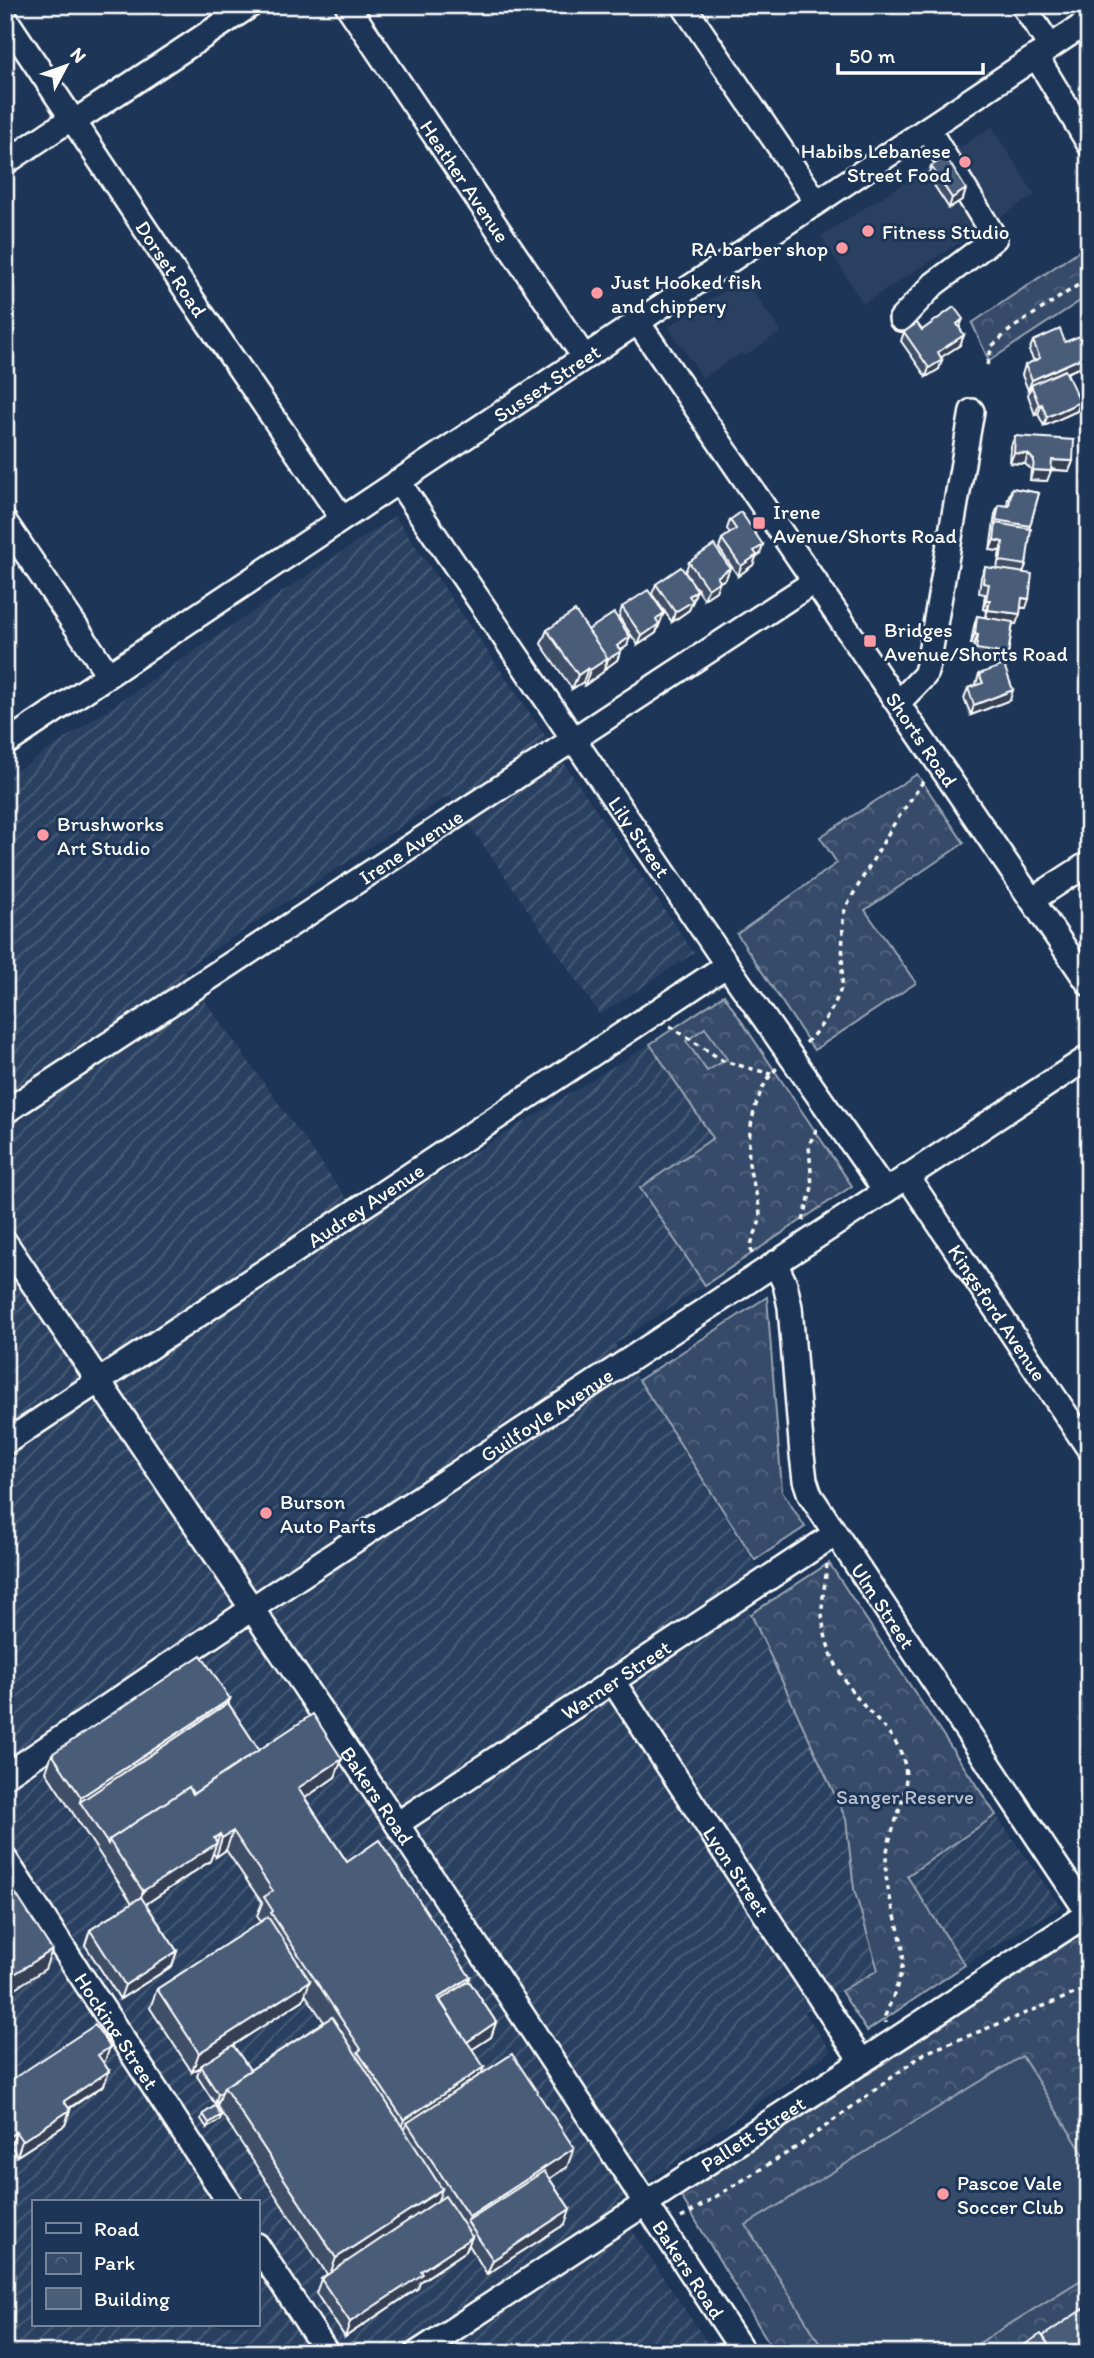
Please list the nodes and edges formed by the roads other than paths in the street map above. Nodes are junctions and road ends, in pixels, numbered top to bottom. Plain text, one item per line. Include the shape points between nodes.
1 (251, 5) edge
2 (347, 5) edge
3 (683, 5) edge
4 (1023, 5) edge
5 (5, 18) edge
6 (1089, 21) edge
7 (1043, 51) junction
8 (74, 120) junction
9 (928, 129) junction
10 (1089, 144) edge
11 (5, 163) edge
12 (816, 201) junction
13 (901, 319) dead end
14 (637, 321) junction
15 (584, 357) junction
16 (972, 411) dead end
17 (398, 481) junction
18 (342, 518) junction
19 (5, 522) edge
20 (815, 581) junction
21 (108, 674) junction
22 (898, 703) junction
23 (574, 738) junction
24 (5, 744) edge
25 (1089, 863) edge
26 (1032, 900) junction
27 (727, 965) junction
28 (1089, 984) edge
29 (1089, 1057) edge
30 (5, 1112) edge
31 (907, 1176) junction
32 (885, 1191) junction
33 (5, 1242) edge
34 (769, 1268) junction
35 (100, 1380) junction
36 (5, 1443) edge
37 (1089, 1449) edge
38 (827, 1539) junction
39 (252, 1608) junction
40 (612, 1680) junction
41 (5, 1776) edge
42 (397, 1824) junction
43 (5, 1859) edge
44 (1089, 1913) edge
45 (862, 2062) junction
46 (228, 2200) edge
47 (645, 2203) junction
48 (259, 2248) edge
49 (327, 2353) edge
50 (416, 2353) edge
51 (744, 2353) edge

1 - 8 street
2 - 15 street, Heather Avenue
3 - 12 street
4 - 7 street
5 - 8 street, Dorset Road
6 - 7 street, Sussex Street
7 - 9 street, Sussex Street
7 - 10 street
8 - 11 street
8 - 18 street, Dorset Road
9 - 12 street, Sussex Street
9 - 13 street via 995,238 934,284
12 - 14 street, Sussex Street
14 - 15 street, Sussex Street
14 - 20 street, Shorts Road
15 - 17 street, Sussex Street
16 - 22 street via 928,665 916,687
17 - 18 street, Sussex Street
17 - 23 street, Lily Street
18 - 21 street, Sussex Street
19 - 21 street
20 - 22 street, Shorts Road
20 - 23 street, Irene Avenue
21 - 24 street, Sussex Street
22 - 26 street, Shorts Road
23 - 27 street, Lily Street
23 - 30 street, Irene Avenue
25 - 26 street
26 - 28 street, Shorts Road
27 - 32 street, Lily Street
27 - 35 street, Audrey Avenue
29 - 31 street, Guilfoyle Avenue
31 - 32 street, Guilfoyle Avenue
31 - 37 street, Kingsford Avenue
32 - 34 street, Guilfoyle Avenue
33 - 35 street, Bakers Road
34 - 38 street, Ulm Street via 785,1284 790,1307 805,1480
34 - 39 street, Guilfoyle Avenue
35 - 36 street, Audrey Avenue
35 - 39 street, Bakers Road
38 - 40 street, Warner Street
38 - 44 street, Ulm Street
39 - 41 street, Guilfoyle Avenue
39 - 42 street, Bakers Road
40 - 42 street, Warner Street
40 - 45 street, Lyon Street
42 - 47 street, Bakers Road
43 - 46 street, Hocking Street
44 - 45 street, Pallett Street
45 - 47 street, Pallett Street
47 - 50 street, Pallett Street
47 - 51 street, Bakers Road
48 - 49 street

